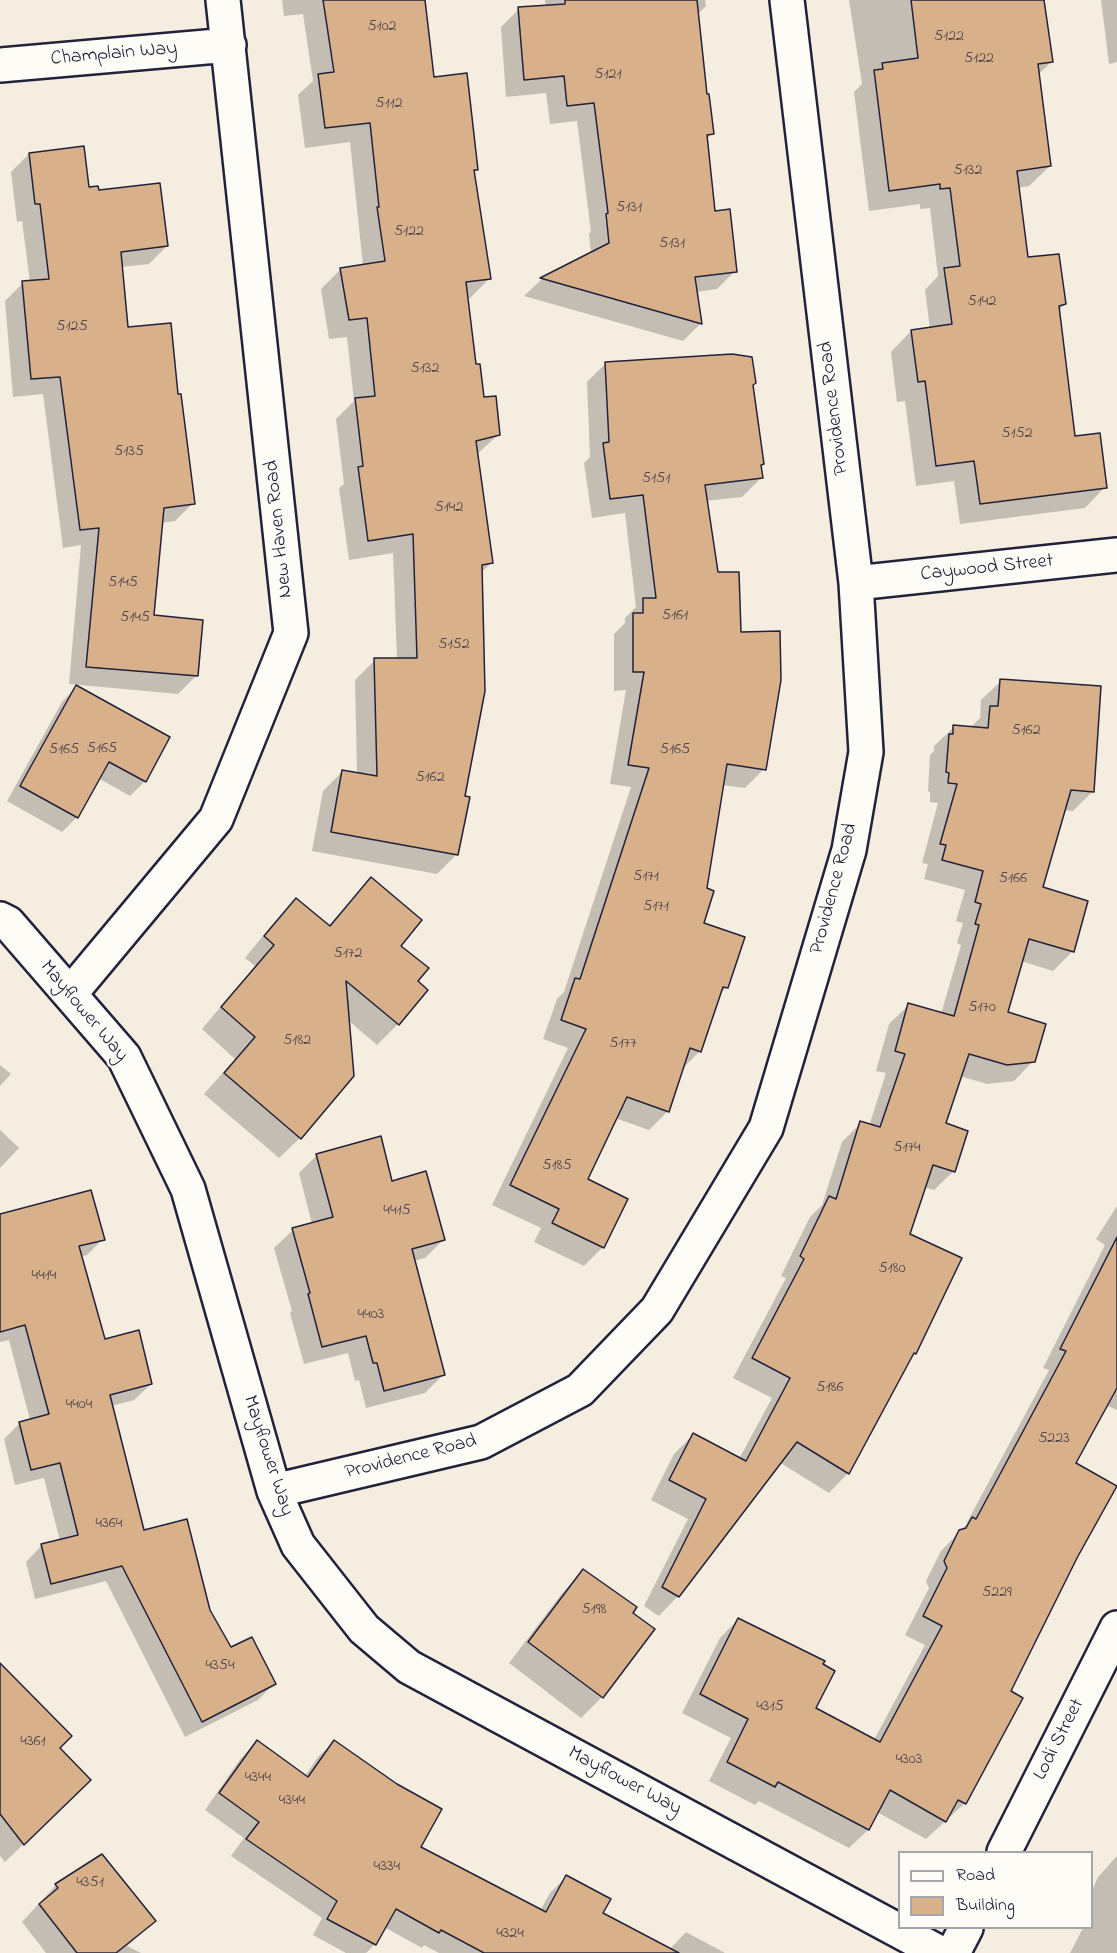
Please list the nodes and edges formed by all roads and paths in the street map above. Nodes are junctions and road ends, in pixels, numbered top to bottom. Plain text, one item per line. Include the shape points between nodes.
1 (223, 0) edge
2 (787, 0) edge
3 (229, 45) junction
4 (0, 65) edge
5 (1117, 555) edge
6 (856, 583) junction
7 (0, 919) edge
8 (70, 994) junction
9 (274, 1491) junction
10 (1117, 1628) edge
11 (1005, 1851) edge
12 (965, 1929) edge
13 (940, 1953) edge
14 (953, 1953) edge

1 - 3 street, New Haven Road
2 - 6 street, Providence Road
3 - 4 street, Champlain Way
3 - 8 street, New Haven Road via 291,633 216,819
5 - 6 street, Caywood Street
6 - 9 street, Providence Road via 866,752 849,850 766,1128 657,1310 580,1389 481,1442
7 - 8 street, Mayflower Way via 8,923
8 - 9 street, Mayflower Way via 124,1057 188,1189
9 - 13 street, Mayflower Way via 298,1545 364,1629 409,1667
10 - 11 street, Lodi Street
12 - 14 street

